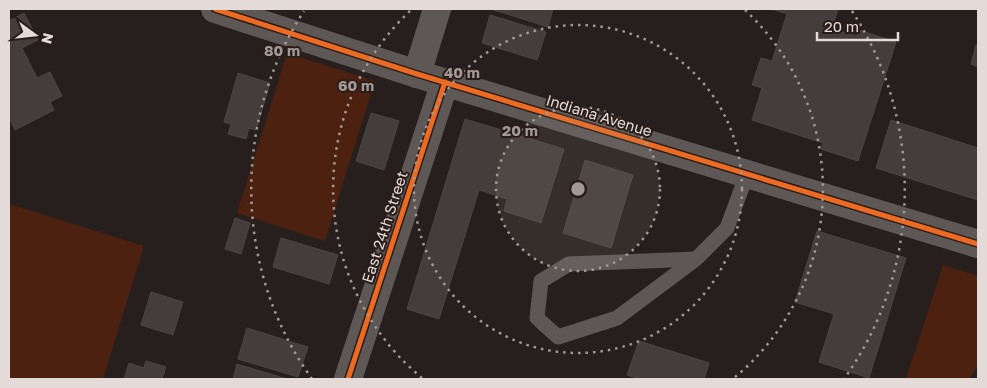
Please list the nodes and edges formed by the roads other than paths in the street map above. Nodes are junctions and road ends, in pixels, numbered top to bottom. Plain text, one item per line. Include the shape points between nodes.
1 (214, 9) edge
2 (437, 9) edge
3 (417, 74) junction
4 (445, 82) junction
5 (747, 174) junction
6 (978, 244) edge
7 (696, 259) junction
8 (348, 379) edge

1 - 3 street, Indiana Avenue
2 - 3 street
3 - 4 street, Indiana Avenue
4 - 5 street, Indiana Avenue
4 - 8 street, East 24th Street
5 - 6 street, Indiana Avenue
5 - 7 lane via 727,228
7 - 7 lane via 618,318 558,337 536,318 541,281 569,264

